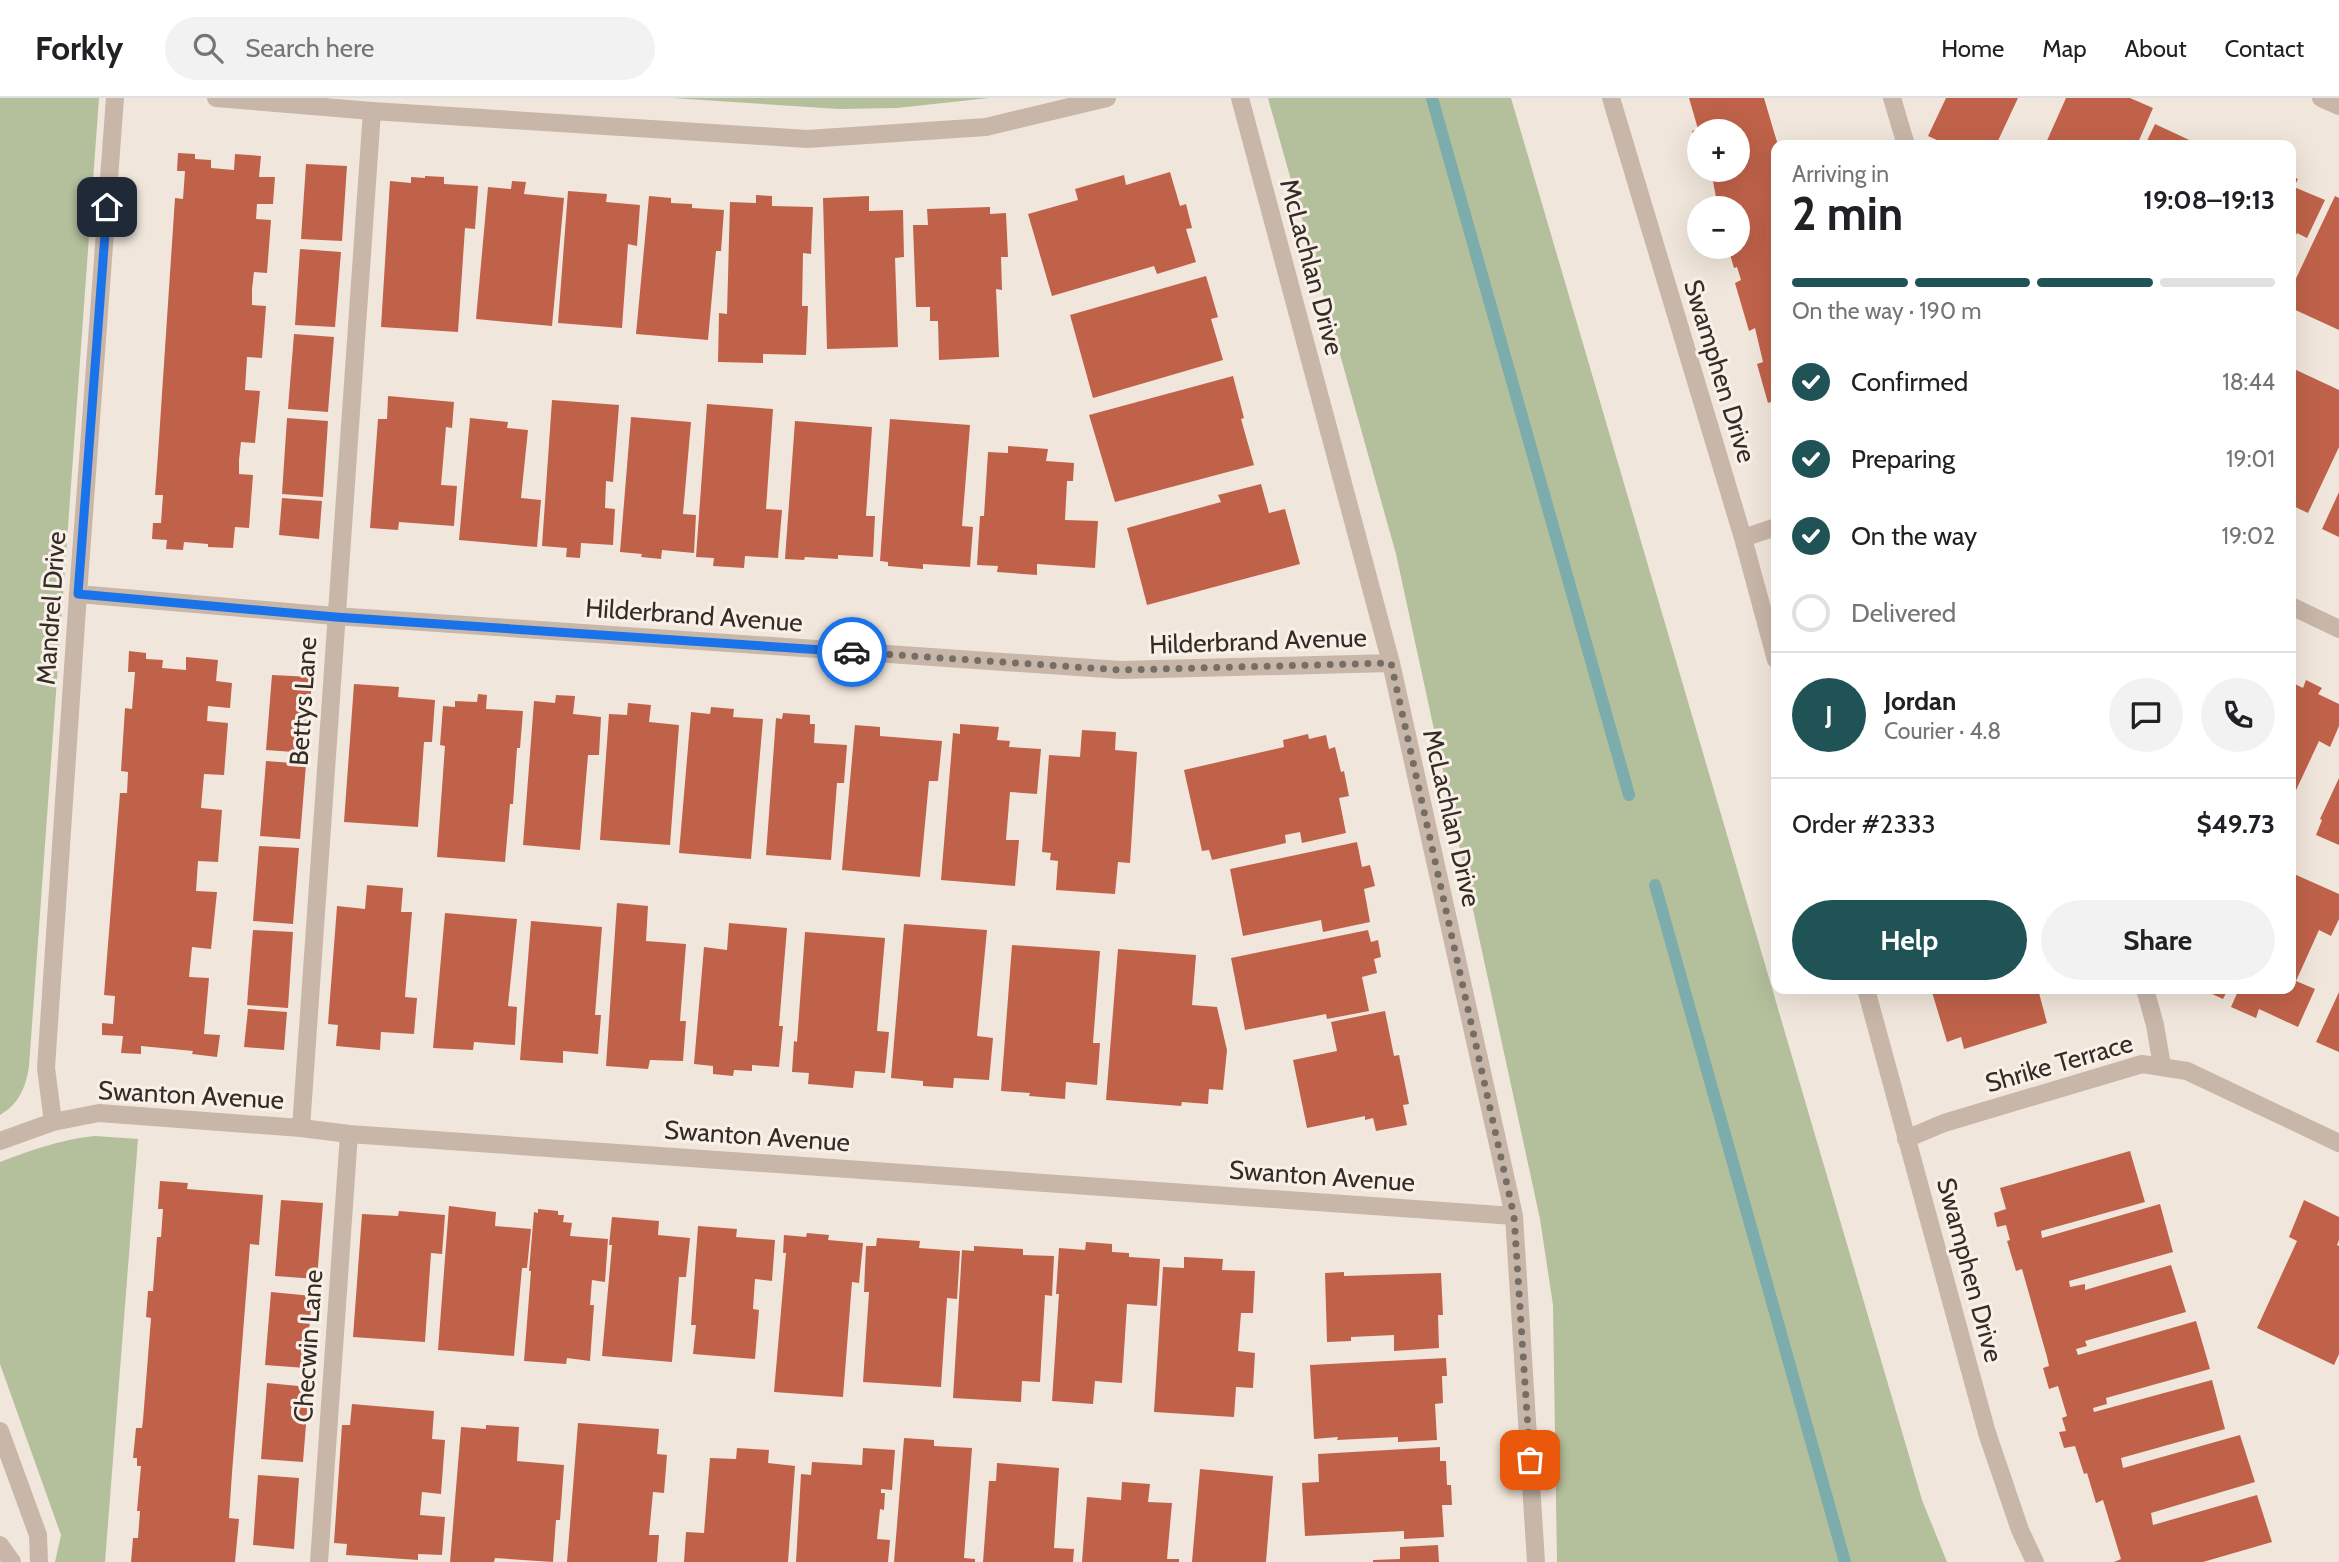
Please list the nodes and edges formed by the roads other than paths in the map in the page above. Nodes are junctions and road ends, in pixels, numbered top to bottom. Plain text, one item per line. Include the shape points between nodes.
1 (115, 98) edge
2 (216, 98) edge
3 (1107, 98) edge
4 (1240, 98) edge
5 (1611, 98) edge
6 (1892, 98) edge
7 (2321, 98) edge
8 (2339, 106) edge
9 (372, 111) junction
10 (1905, 140) edge
11 (1771, 529) edge
12 (1743, 538) junction
13 (78, 594) junction
14 (2296, 608) edge
15 (335, 617) junction
16 (2339, 629) edge
17 (1771, 642) edge
18 (1391, 663) junction
19 (1867, 994) edge
20 (2146, 994) edge
21 (2162, 1066) junction
22 (53, 1122) junction
23 (300, 1128) junction
24 (349, 1134) junction
25 (1906, 1139) junction
26 (0, 1142) edge
27 (2339, 1143) edge
28 (1514, 1216) junction
29 (0, 1431) edge
30 (0, 1545) edge
31 (12, 1562) edge
32 (39, 1562) edge
33 (319, 1562) edge
34 (1536, 1562) edge
35 (2035, 1562) edge

1 - 13 street, Mandrel Drive
2 - 9 street
3 - 9 street via 986,127 807,139
4 - 18 street, McLachlan Drive
5 - 12 street, Swamphen Drive
6 - 10 street
7 - 8 street
9 - 15 street, Bettys Lane
11 - 12 street
12 - 17 street, Swamphen Drive
13 - 15 street, Hilderbrand Avenue
13 - 22 street, Mandrel Drive via 46,1068
14 - 16 street
15 - 18 street, Hilderbrand Avenue via 1121,670
15 - 23 street, Bettys Lane
18 - 28 street, McLachlan Drive
19 - 25 street, Swamphen Drive
20 - 21 street
21 - 25 street, Shrike Terrace via 2121,1068
21 - 27 street, Shrike Terrace via 2186,1071
22 - 23 street, Swanton Avenue via 99,1113
22 - 26 street, Swanton Avenue
23 - 24 street, Swanton Avenue
24 - 28 street, Swanton Avenue
24 - 33 street, Checwin Lane
25 - 35 street, Swamphen Drive via 1987,1433
28 - 34 street, McLachlan Drive
29 - 32 street via 38,1535
30 - 31 street

